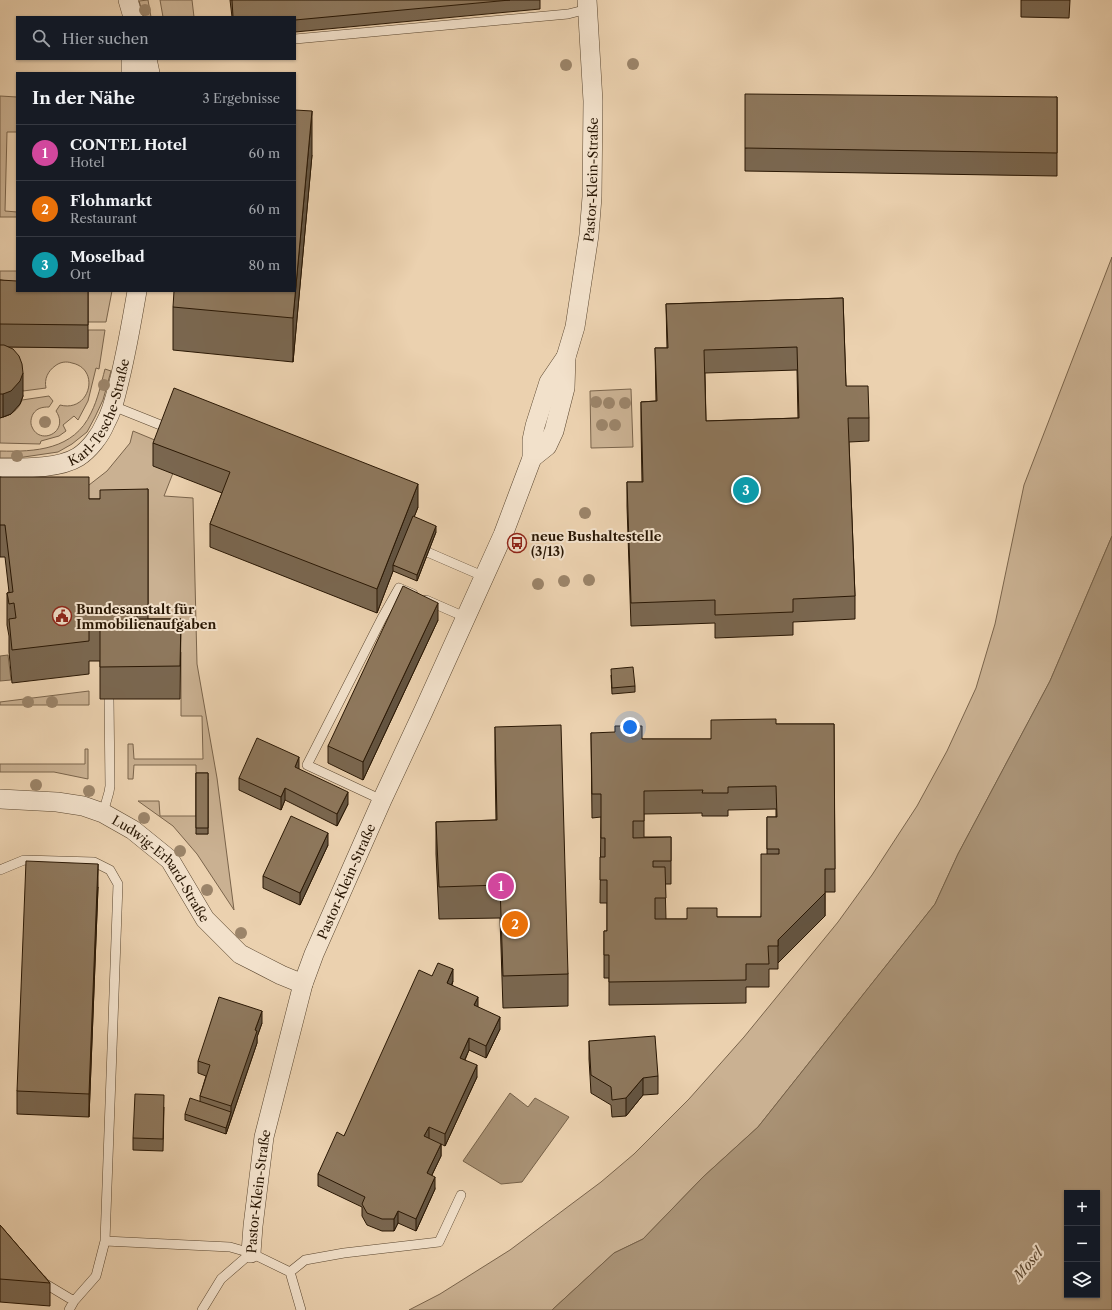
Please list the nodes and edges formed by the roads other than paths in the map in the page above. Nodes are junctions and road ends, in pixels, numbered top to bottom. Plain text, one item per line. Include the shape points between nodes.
1 (588, 5) edge
2 (296, 38) edge
3 (130, 60) edge
4 (147, 60) edge
5 (131, 72) edge
6 (150, 72) edge
7 (137, 292) edge
8 (113, 406) junction
9 (168, 428) edge
10 (0, 468) edge
11 (411, 545) edge
12 (485, 577) junction
13 (465, 617) junction
14 (109, 699) edge
15 (0, 799) edge
16 (382, 800) junction
17 (103, 813) junction
18 (0, 870) edge
19 (303, 984) junction
20 (461, 1195) dead end
21 (105, 1241) junction
22 (251, 1254) junction
23 (35, 1271) edge
24 (290, 1272) junction
25 (74, 1301) junction
26 (68, 1310) edge
27 (202, 1310) edge
28 (301, 1310) edge

1 - 2 lane via 568,14
1 - 12 street, Pastor-Klein-Straße via 593,101 592,197 575,327 566,357 565,388 554,431 547,446 532,458
3 - 5 street
4 - 6 street
7 - 8 street, Karl-Tesche-Straße via 129,340
8 - 9 lane
8 - 10 street, Karl-Tesche-Straße via 94,442 78,457 30,468
11 - 12 lane
12 - 13 street, Pastor-Klein-Straße
13 - 16 street, Pastor-Klein-Straße
13 - 16 lane via 399,588 307,765
14 - 17 lane via 110,786
15 - 17 street, Ludwig-Erhard-Straße via 57,802 83,806
16 - 19 street, Pastor-Klein-Straße
17 - 19 street, Ludwig-Erhard-Straße via 133,830 170,860 205,919 240,954
18 - 21 lane via 24,860 94,862 110,870 118,884
19 - 22 street, Pastor-Klein-Straße via 264,1137
20 - 24 lane via 439,1242 305,1260
21 - 22 lane via 230,1247
21 - 25 lane via 96,1276
22 - 24 lane
22 - 27 lane, Pastor-Klein-Straße via 221,1278
23 - 25 lane via 44,1283
24 - 28 lane
25 - 26 lane

